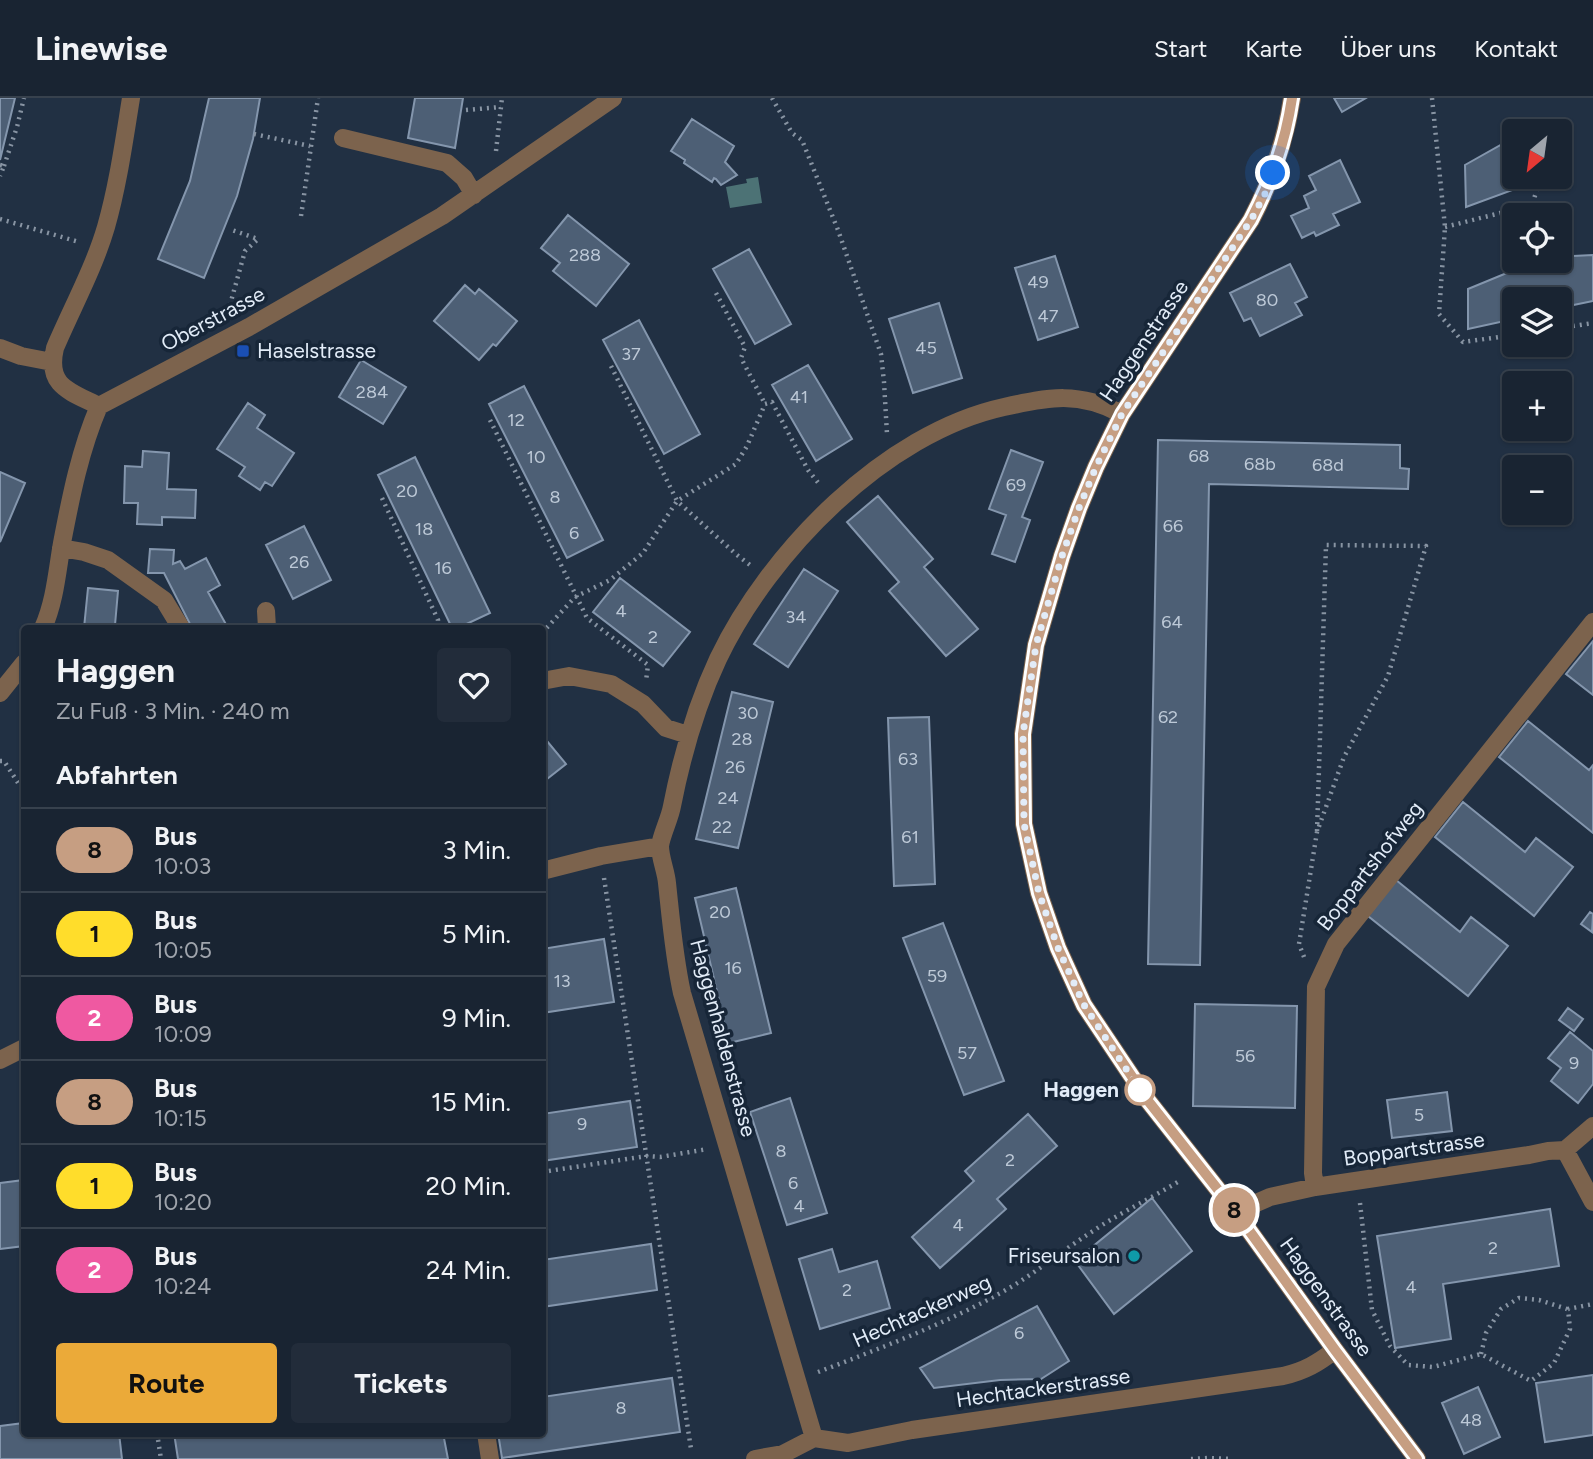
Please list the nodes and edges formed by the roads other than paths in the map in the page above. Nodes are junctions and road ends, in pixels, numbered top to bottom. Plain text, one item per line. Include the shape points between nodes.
1 (131, 98) edge
2 (613, 98) edge
3 (1292, 98) edge
4 (344, 138) dead end
5 (474, 195) junction
6 (0, 348) edge
7 (52, 362) junction
8 (99, 406) junction
9 (1122, 414) junction
10 (61, 548) junction
11 (1593, 622) edge
12 (44, 625) edge
13 (179, 625) edge
14 (21, 667) edge
15 (546, 680) edge
16 (0, 693) edge
17 (688, 735) junction
18 (660, 846) junction
19 (546, 870) edge
20 (21, 1050) edge
21 (0, 1060) edge
22 (1593, 1126) edge
23 (1565, 1150) junction
24 (1315, 1187) junction
25 (1593, 1202) edge
26 (1238, 1215) junction
27 (1335, 1350) junction
28 (486, 1437) edge
29 (814, 1438) junction
30 (490, 1459) edge
31 (755, 1459) edge
32 (1417, 1459) edge

1 - 7 street via 106,227
2 - 5 street, Oberstrasse
3 - 9 street, Haggenstrasse via 1279,156 1251,220
4 - 5 street via 447,163
5 - 8 street, Oberstrasse via 249,327
6 - 7 street
7 - 8 street via 55,378 67,390
8 - 10 street via 73,483
9 - 17 street, Haggenhaldenstrasse via 1069,397 1029,401 952,424 896,454 836,503 768,578 719,658
9 - 26 street, Haggenstrasse via 1079,508 1036,645 1023,734 1024,824 1039,893 1084,1005 1149,1102
10 - 12 street
10 - 13 street via 108,560 164,600
11 - 24 street, Boppartshofweg via 1336,944 1316,987
14 - 16 street
15 - 17 street via 569,676 611,684 643,704 666,728
17 - 18 street, Haggenhaldenstrasse
18 - 19 street
18 - 29 street, Haggenhaldenstrasse via 682,993
20 - 21 street
22 - 23 street
23 - 24 street, Boppartstrasse
23 - 25 street
24 - 26 street, Boppartstrasse via 1270,1197
26 - 27 street, Haggenstrasse
27 - 29 street, Hechtackerstrasse via 1300,1372 1283,1376 848,1443
27 - 32 street, Haggenstrasse
28 - 30 street
29 - 31 street via 783,1454

